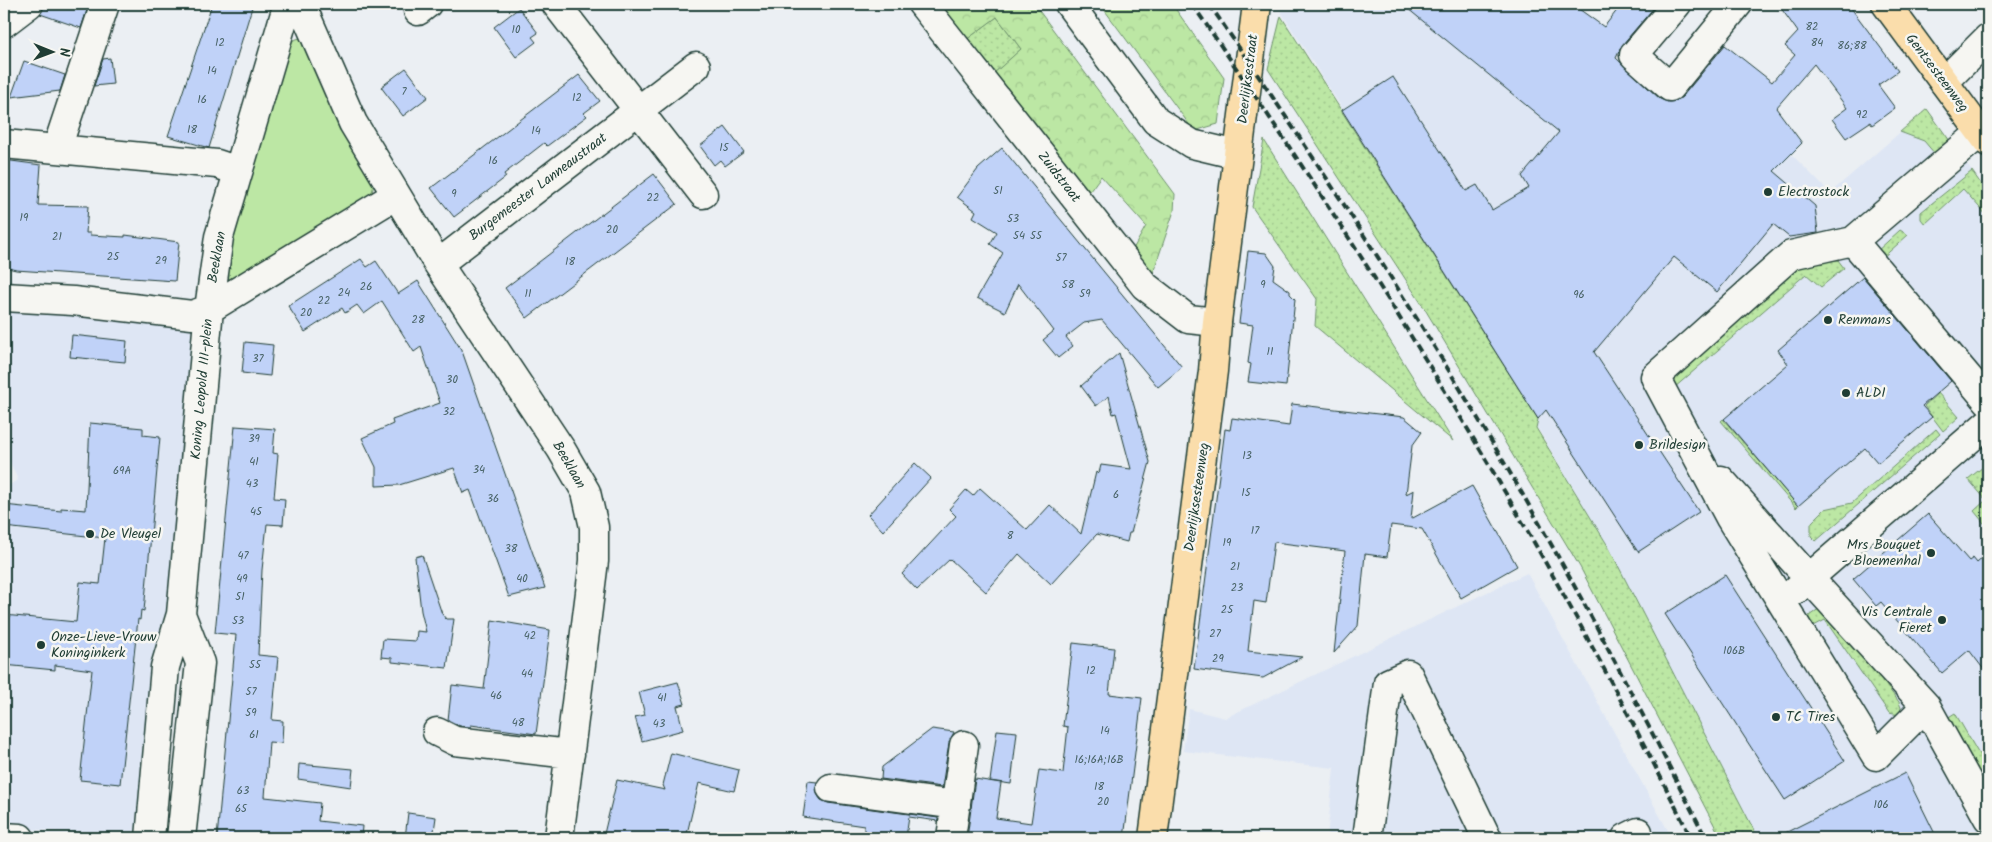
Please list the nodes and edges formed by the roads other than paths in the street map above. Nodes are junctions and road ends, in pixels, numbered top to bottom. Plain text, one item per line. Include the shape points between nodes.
1 (30, 4) edge
2 (106, 4) edge
3 (301, 4) edge
4 (556, 4) edge
5 (922, 4) edge
6 (1069, 4) edge
7 (1257, 4) edge
8 (1678, 4) edge
9 (1738, 4) edge
10 (1886, 4) edge
11 (4, 23) edge
12 (1988, 38) edge
13 (696, 66) dead end
14 (1944, 82) junction
15 (638, 110) junction
16 (1985, 137) edge
17 (4, 144) edge
18 (57, 148) junction
19 (1238, 155) junction
20 (238, 171) junction
21 (703, 194) dead end
22 (396, 195) junction
23 (1853, 241) junction
24 (438, 264) junction
25 (4, 297) edge
26 (209, 310) junction
27 (1217, 322) junction
28 (1988, 401) edge
29 (1988, 423) edge
30 (1694, 450) junction
31 (1809, 578) junction
32 (1782, 603) junction
33 (181, 614) junction
34 (1926, 706) junction
35 (437, 732) dead end
36 (964, 745) dead end
37 (570, 754) junction
38 (831, 788) dead end
39 (956, 805) junction
40 (1988, 818) edge
41 (4, 837) edge
42 (20, 838) edge
43 (150, 838) edge
44 (181, 838) edge
45 (559, 838) edge
46 (951, 838) edge
47 (1153, 838) edge
48 (1367, 838) edge
49 (1487, 838) edge

1 - 11 street
2 - 18 street
3 - 20 street, Beeklaan via 286,10
3 - 22 street, Beeklaan via 353,123
4 - 15 street
5 - 27 street, Zuidstraat via 1145,286 1188,319
6 - 19 street via 1156,121 1192,144
7 - 19 main road, Deerlijksestraat
8 - 9 street via 1634,55 1670,87
10 - 14 main road, Gentsesteenweg
12 - 14 street
13 - 15 street, Burgemeester Lanneaustraat
14 - 16 main road, Gentsesteenweg
15 - 21 street
15 - 24 street, Burgemeester Lanneaustraat
16 - 23 street
17 - 18 street
18 - 20 street via 217,164
19 - 27 main road, Deerlijksesteenweg
20 - 26 street, Beeklaan via 219,237
22 - 24 street, Beeklaan
22 - 26 street, Beeklaan
23 - 28 street
23 - 30 street via 1791,255 1655,377
24 - 37 street, Beeklaan via 586,492 594,527 594,561
25 - 26 street, Koning Leopold III-plein via 74,301 192,315
26 - 33 street, Koning Leopold III-plein
27 - 47 main road, Deerlijksesteenweg
29 - 31 street
30 - 31 street
30 - 32 street via 1730,518
31 - 32 street
31 - 34 street
32 - 34 street via 1876,756
33 - 43 street, Koning Leopold III-plein via 165,667
33 - 44 street, Koning Leopold III-plein via 200,663
34 - 40 street
35 - 37 street via 455,741
36 - 39 street
37 - 45 street, Beeklaan
38 - 39 street
39 - 46 street
41 - 42 street
48 - 49 street via 1388,683 1408,674

